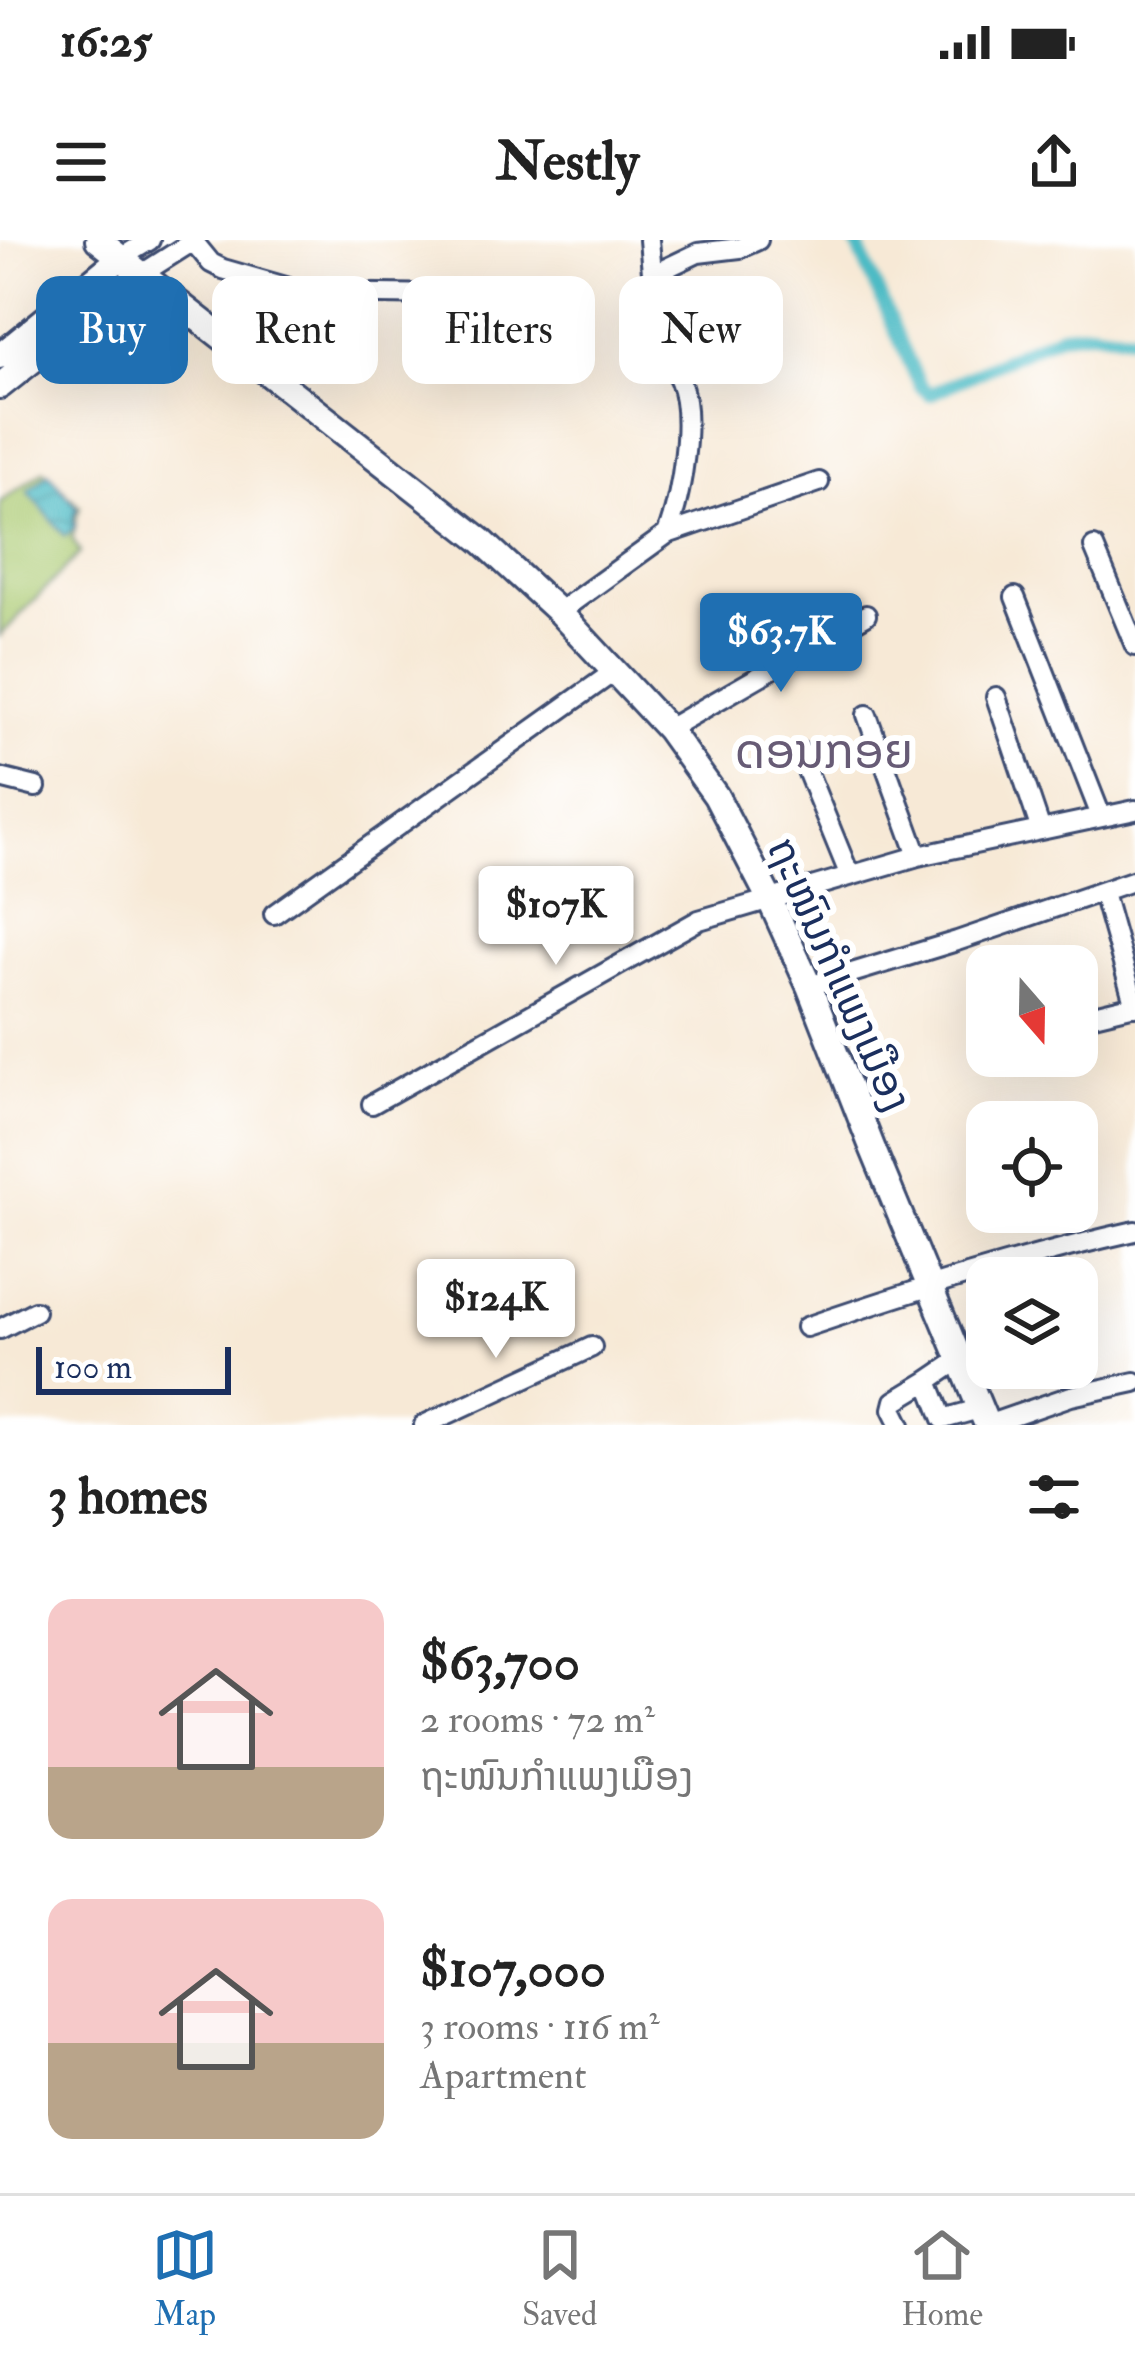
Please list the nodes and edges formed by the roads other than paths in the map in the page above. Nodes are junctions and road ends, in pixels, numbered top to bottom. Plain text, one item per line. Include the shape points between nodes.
1 (98, 240) edge
2 (150, 240) edge
3 (650, 240) edge
4 (758, 240) edge
5 (194, 241) edge
6 (119, 259) junction
7 (140, 274) junction
8 (654, 274) junction
9 (402, 294) edge
10 (0, 356) edge
11 (0, 386) edge
12 (819, 482) dead end
13 (668, 533) junction
14 (1094, 547) dead end
15 (1016, 597) dead end
16 (559, 612) junction
17 (866, 615) dead end
18 (1135, 646) edge
19 (615, 671) junction
20 (996, 697) dead end
21 (866, 716) dead end
22 (668, 729) junction
23 (799, 751) dead end
24 (0, 778) edge
25 (36, 787) dead end
26 (1135, 810) edge
27 (1101, 816) junction
28 (1041, 830) junction
29 (918, 856) junction
30 (850, 876) junction
31 (1135, 880) edge
32 (1103, 892) junction
33 (770, 900) junction
34 (274, 914) dead end
35 (809, 986) junction
36 (1135, 1005) edge
37 (1098, 1014) edge
38 (372, 1104) dead end
39 (1135, 1232) edge
40 (929, 1285) junction
41 (35, 1311) dead end
42 (806, 1328) dead end
43 (0, 1329) edge
44 (592, 1347) dead end
45 (959, 1360) junction
46 (928, 1381) junction
47 (1135, 1382) edge
48 (984, 1420) edge
49 (934, 1422) edge
50 (424, 1425) edge
51 (901, 1425) edge

1 - 6 main road, ຖະໜົນກຳແພງເມືອງ
2 - 6 street
3 - 8 street
4 - 8 street via 698,253
5 - 7 street
5 - 9 street via 223,269 308,293
6 - 7 main road, ຖະໜົນກຳແພງເມືອງ
6 - 10 main road
7 - 11 main road
7 - 16 main road, ຖະໜົນກຳແພງເມືອງ via 424,493
8 - 13 street via 659,348 681,385 686,426
12 - 13 street
13 - 16 street
14 - 18 street
15 - 27 street
16 - 19 main road, ຖະໜົນກຳແພງເມືອງ
17 - 22 street
19 - 22 main road, ຖະໜົນກຳແພງເມືອງ
19 - 34 street
20 - 28 street
21 - 29 street
22 - 33 main road, ຖະໜົນກຳແພງເມືອງ via 716,796
23 - 30 street
24 - 25 street
26 - 27 street
27 - 28 street
28 - 29 street
29 - 30 street
30 - 33 street
31 - 32 street
32 - 35 street
32 - 36 street
33 - 35 main road, ຖະໜົນກຳແພງເມືອງ
33 - 38 street via 699,920
35 - 40 main road, ຖະໜົນກຳແພງເມືອງ
36 - 37 street
39 - 40 street
40 - 42 street
40 - 45 main road, ຖະໜົນກຳແພງເມືອງ
41 - 43 street
44 - 50 street
45 - 46 street
45 - 48 main road, ຖະໜົນກຳແພງເມືອງ
46 - 49 street
46 - 51 street via 895,1401
47 - 48 street
48 - 49 street

